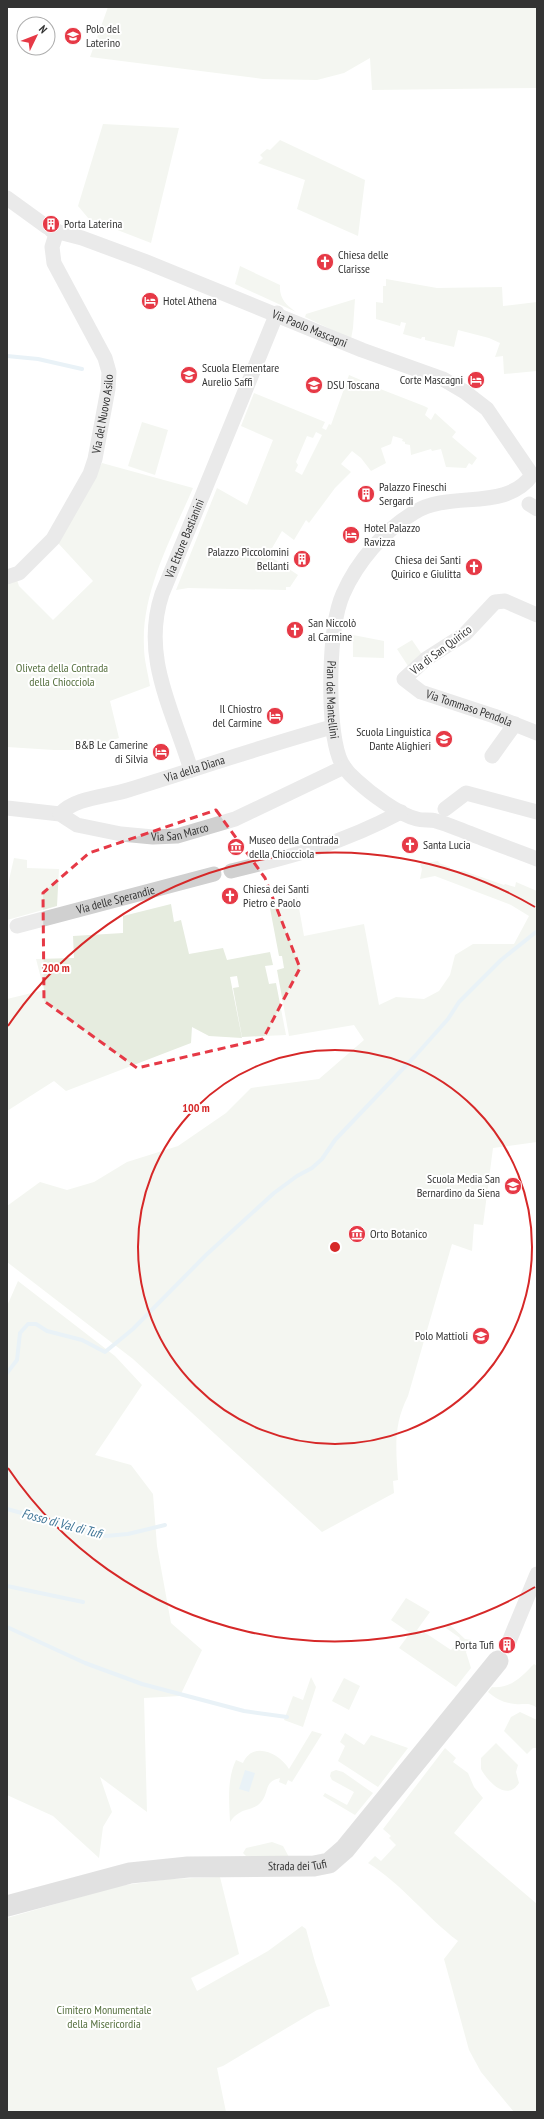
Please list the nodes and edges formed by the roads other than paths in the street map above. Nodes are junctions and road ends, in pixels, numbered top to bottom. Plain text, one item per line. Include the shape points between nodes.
1 (7, 198) edge
2 (52, 229) junction
3 (275, 318) junction
4 (535, 474) edge
5 (527, 500) edge
6 (7, 578) edge
7 (537, 615) edge
8 (404, 679) joint
9 (515, 724) junction
10 (332, 727) junction
11 (537, 733) edge
12 (492, 756) dead end
13 (344, 767) junction
14 (191, 770) junction
15 (7, 808) edge
16 (401, 812) junction
17 (537, 812) edge
18 (441, 813) junction
19 (60, 814) junction
20 (537, 859) edge
21 (231, 871) dead end
22 (214, 874) dead end
23 (17, 926) dead end
24 (537, 1574) edge
25 (504, 1651) joint
26 (7, 1906) edge

1 - 2 street
2 - 3 street, Via Paolo Mascagni via 137,258
2 - 6 street, Via del Nuovo Asilo via 54,263 104,358 108,372 108,390 95,459 86,481 53,538 19,573
3 - 4 street, Via Paolo Mascagni via 430,372 458,388 487,409
3 - 14 street, Via Ettore Bastianini via 164,588 156,615 154,647 157,666
4 - 5 street, Pian dei Mantellini via 526,483
5 - 10 street, Pian dei Mantellini via 493,497 444,501 425,506 396,526 369,552 346,587 338,609 332,659
7 - 8 street, Via di San Quirico via 505,601 495,602 465,634 426,659
8 - 9 street, Via Tommaso Pendola via 421,692
9 - 11 street, Via Tommaso Pendola
9 - 12 street
10 - 13 street, Pian dei Mantellini via 337,752
10 - 14 street, Via della Diana via 295,736
13 - 16 street, Pian dei Mantellini via 361,785
13 - 19 street, Via San Marco via 235,819 177,836 121,834 77,825
14 - 19 street, Via della Diana via 126,791 72,804
15 - 19 street, Via San Marco
16 - 18 street, Pian dei Mantellini via 417,819
16 - 21 street via 317,849
17 - 18 street via 466,793
18 - 20 street, Pian dei Mantellini
22 - 23 street, Via delle Sperandie
24 - 25 street
25 - 26 street, Strada dei Tufi via 345,1849 329,1863 314,1866 188,1867 130,1873

